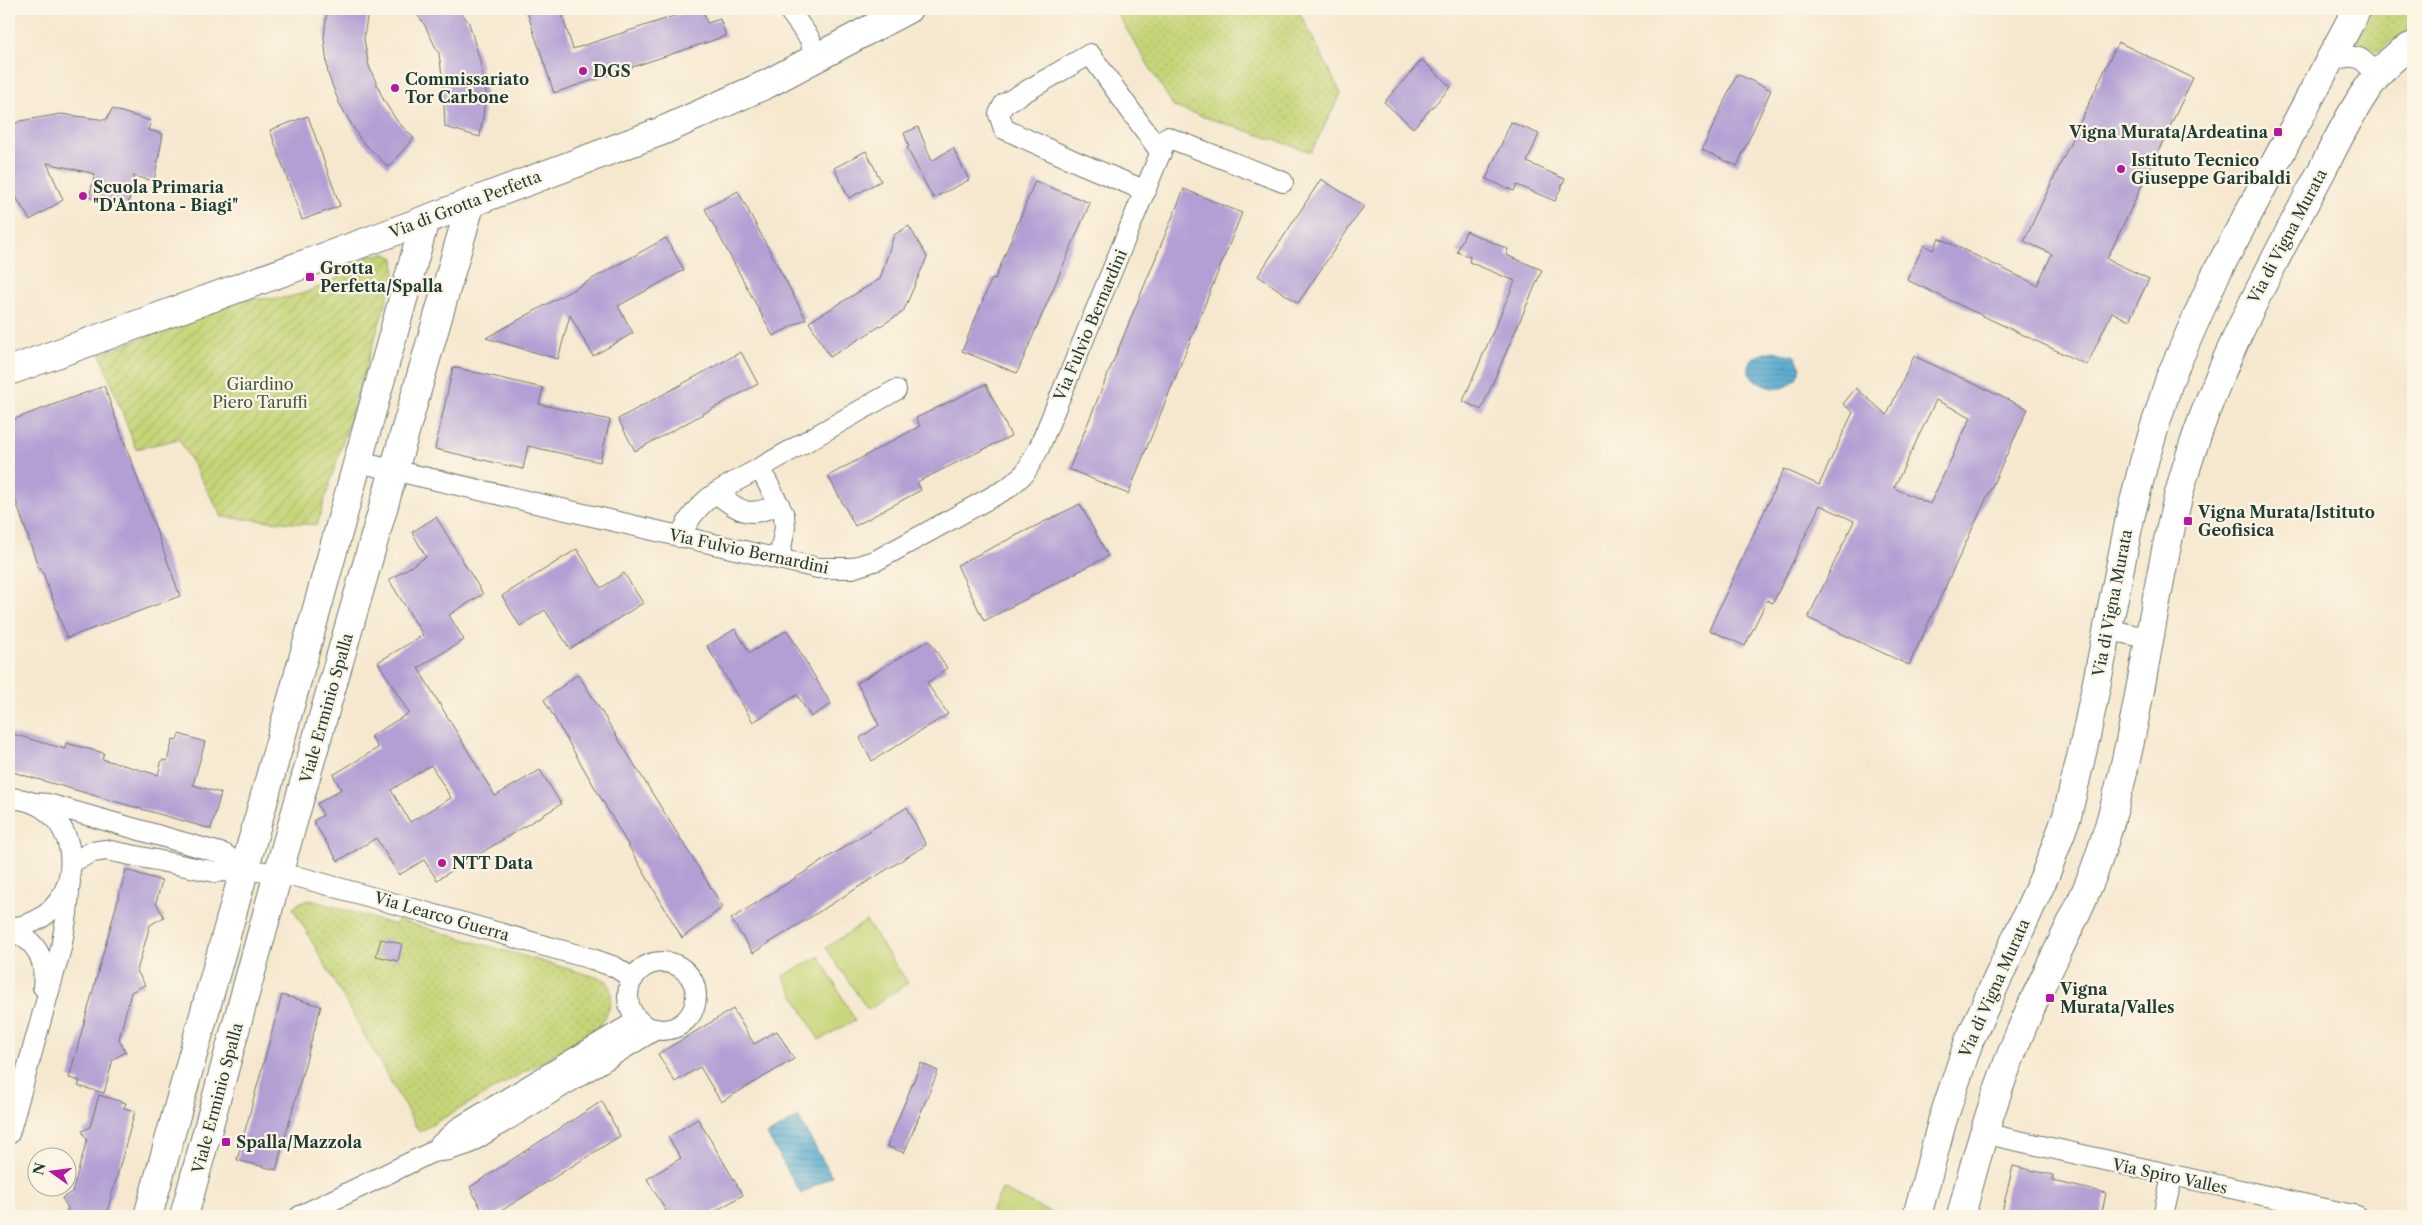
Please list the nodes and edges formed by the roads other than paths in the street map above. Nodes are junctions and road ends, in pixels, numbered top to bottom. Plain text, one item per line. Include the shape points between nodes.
1 (788, 9) edge
2 (908, 9) edge
3 (2357, 9) edge
4 (2413, 46) edge
5 (815, 59) junction
6 (2329, 61) junction
7 (2380, 71) junction
8 (1161, 152) junction
9 (1283, 182) dead end
10 (1146, 191) junction
11 (471, 202) junction
12 (425, 220) junction
13 (9, 371) edge
14 (896, 390) dead end
15 (358, 462) junction
16 (760, 468) junction
17 (394, 471) junction
18 (716, 493) junction
19 (779, 504) junction
20 (680, 537) junction
21 (778, 559) junction
22 (2107, 629) junction
23 (2150, 639) junction
24 (9, 798) edge
25 (35, 803) junction
26 (245, 869) junction
27 (71, 871) junction
28 (278, 874) junction
29 (9, 929) edge
30 (633, 979) junction
31 (647, 1025) junction
32 (38, 1029) junction
33 (10, 1126) edge
34 (1983, 1133) junction
35 (2172, 1177) junction
36 (2344, 1215) edge
37 (148, 1216) edge
38 (184, 1216) edge
39 (300, 1216) edge
40 (1917, 1216) edge
41 (1961, 1216) edge
42 (2163, 1216) edge

1 - 5 street via 810,39
2 - 5 main road, Via di Grotta Perfetta
3 - 6 main road, Via di Vigna Murata
4 - 7 main road via 2400,52
5 - 11 main road, Via di Grotta Perfetta via 662,131
6 - 7 street via 2352,56
6 - 22 main road, Via di Vigna Murata via 2215,276 2183,346 2144,458
7 - 23 main road, Via di Vigna Murata via 2341,133 2250,306 2218,376 2181,486
8 - 9 street, Via Fulvio Bernardini via 1167,137
8 - 10 street, Via Fulvio Bernardini
8 - 10 street via 1090,54 1004,104 999,114 1004,129
10 - 21 street, Via Fulvio Bernardini via 1039,448 1025,473 1008,488 877,560 852,568 835,569
11 - 12 main road, Via di Grotta Perfetta
11 - 17 main road, Viale Erminio Spalla
12 - 13 main road, Via di Grotta Perfetta
12 - 15 main road, Viale Erminio Spalla
14 - 16 street
15 - 17 street, Via Fulvio Bernardini
15 - 26 main road, Viale Erminio Spalla
16 - 18 street
16 - 19 street
17 - 20 street, Via Fulvio Bernardini
17 - 28 main road, Viale Erminio Spalla
18 - 19 street via 751,513 760,513
18 - 20 street via 696,508
19 - 21 street via 785,526
20 - 21 street, Via Fulvio Bernardini
22 - 23 street
22 - 40 main road, Via di Vigna Murata via 2078,776 2064,822 2046,873 1969,1042 1942,1122
23 - 34 main road, Via di Vigna Murata via 2101,853 2017,1039
24 - 25 street, Via Learco Guerra
25 - 26 street, Via Learco Guerra via 211,850 233,858
25 - 27 street via 61,827 69,844
26 - 27 street, Via Learco Guerra via 215,872 106,850 92,852
26 - 28 street, Via Learco Guerra
26 - 37 main road, Viale Erminio Spalla
27 - 29 street via 63,896 44,916
27 - 32 street via 61,948
28 - 30 street, Via Learco Guerra via 592,959
28 - 38 main road, Viale Erminio Spalla
29 - 32 street via 28,938 42,958 45,978
30 - 31 street via 628,992 629,1002
30 - 31 street via 645,966 667,962 682,968 693,980 696,1001 686,1020 666,1030
31 - 39 street via 588,1062 458,1128 432,1152
32 - 33 street
34 - 35 street, Via Spiro Valles
34 - 41 main road, Via di Vigna Murata
35 - 36 street, Via Spiro Valles
35 - 42 street

